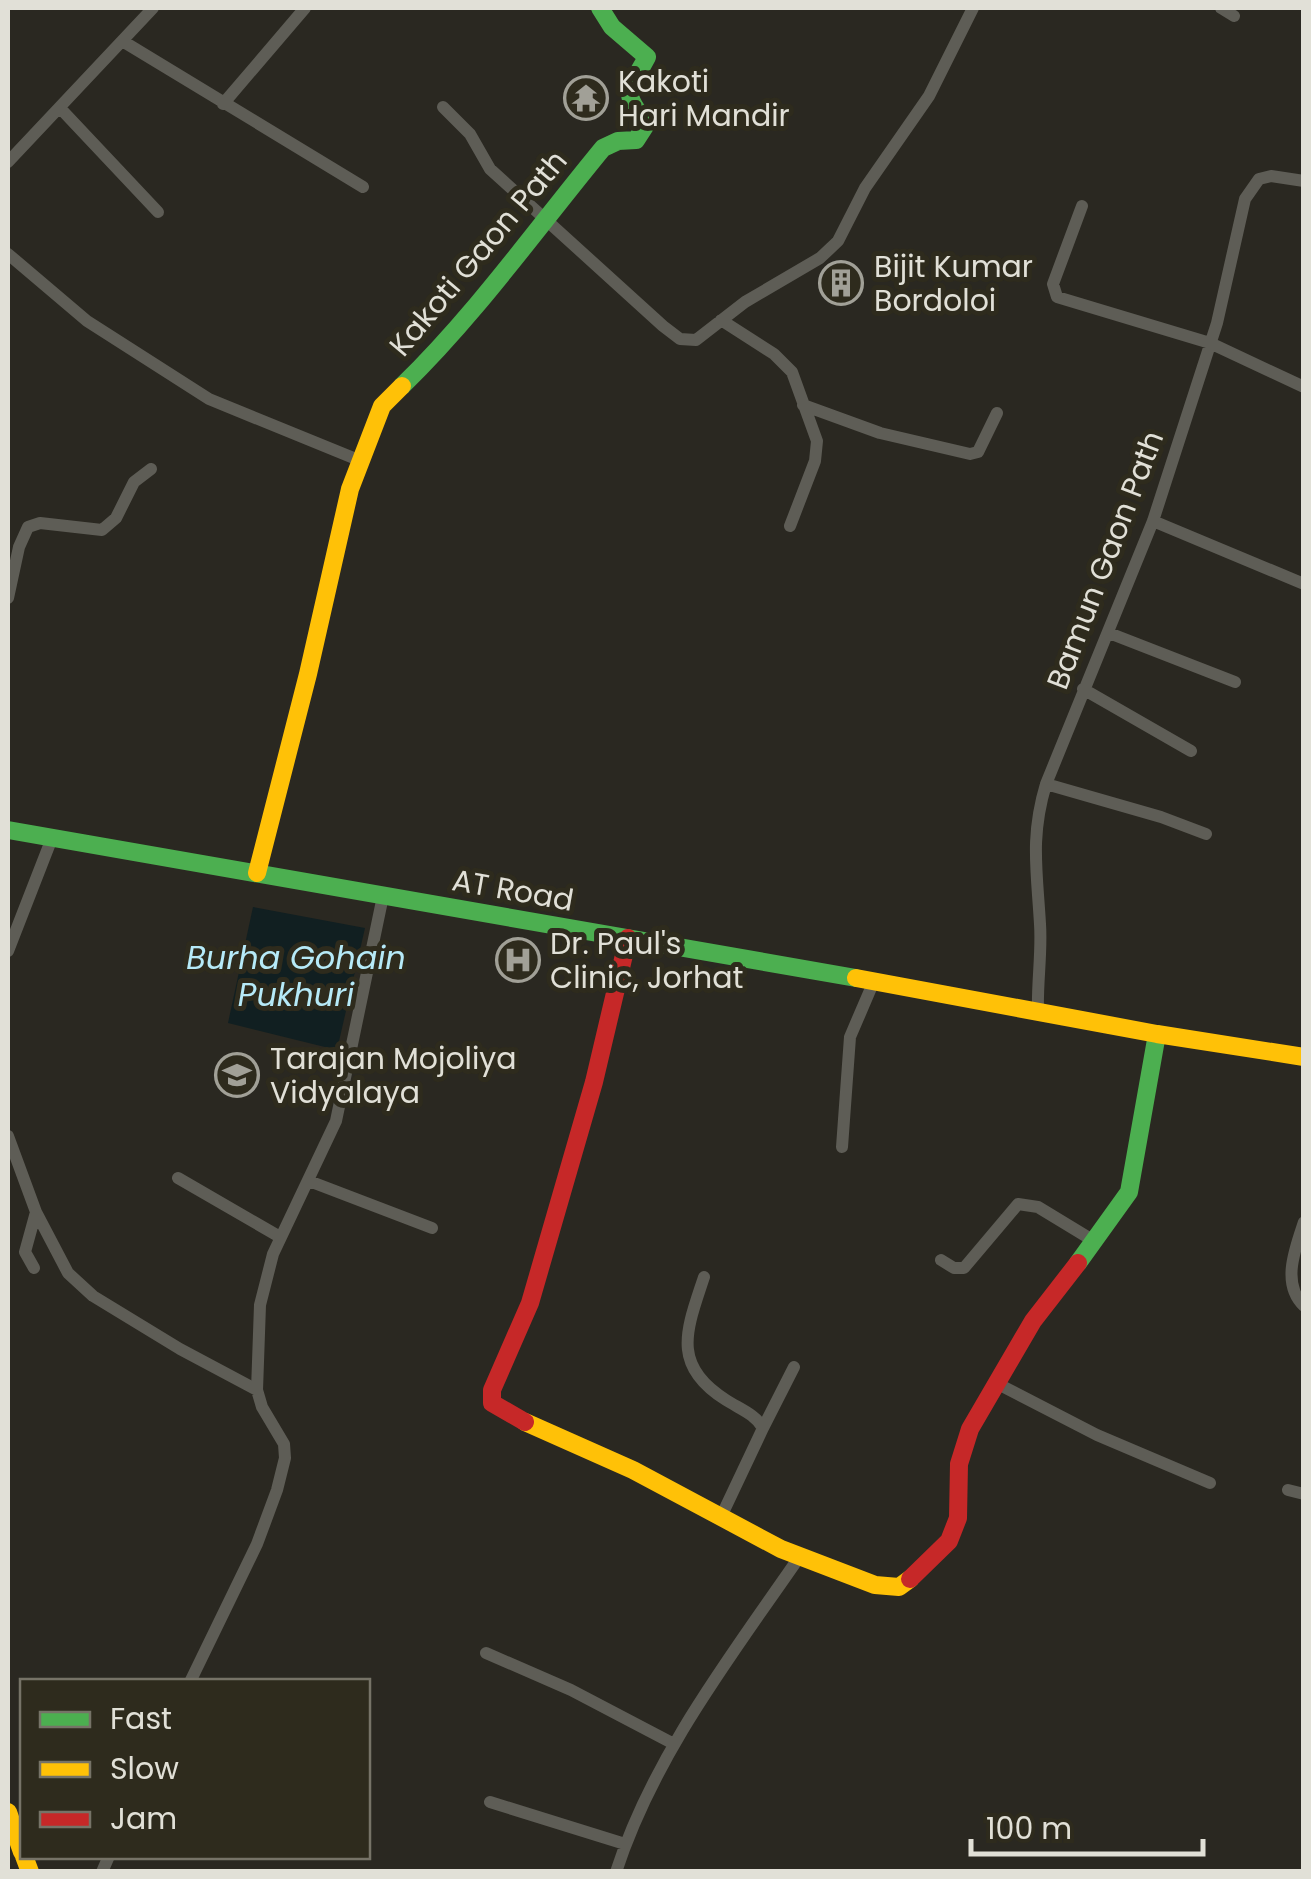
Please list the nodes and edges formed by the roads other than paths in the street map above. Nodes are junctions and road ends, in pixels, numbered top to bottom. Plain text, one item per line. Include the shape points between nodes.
1 (153, 8) edge
2 (305, 8) edge
3 (600, 8) edge
4 (973, 8) edge
5 (1221, 8) edge
6 (1234, 16) dead end
7 (124, 42) junction
8 (223, 104) junction
9 (443, 107) dead end
10 (60, 108) junction
11 (8, 162) edge
12 (1304, 181) edge
13 (363, 186) dead end
14 (1082, 206) dead end
15 (158, 212) dead end
16 (546, 220) junction
17 (8, 254) edge
18 (721, 320) junction
19 (1210, 344) junction
20 (1304, 388) edge
21 (803, 405) junction
22 (997, 413) dead end
23 (361, 461) junction
24 (151, 468) dead end
25 (1153, 521) junction
26 (790, 526) dead end
27 (1304, 584) edge
28 (8, 598) edge
29 (1109, 633) junction
30 (1235, 682) dead end
31 (1083, 689) junction
32 (1190, 751) dead end
33 (1046, 784) junction
34 (8, 830) edge
35 (1206, 834) dead end
36 (52, 838) junction
37 (257, 873) junction
38 (383, 896) junction
39 (628, 938) junction
40 (8, 951) edge
41 (874, 982) junction
42 (1038, 1011) junction
43 (1157, 1034) junction
44 (1304, 1057) edge
45 (8, 1136) edge
46 (842, 1147) dead end
47 (178, 1178) dead end
48 (308, 1181) junction
49 (36, 1212) junction
50 (1304, 1222) edge
51 (432, 1228) dead end
52 (280, 1237) junction
53 (1094, 1241) junction
54 (941, 1260) dead end
55 (34, 1268) dead end
56 (704, 1276) dead end
57 (1304, 1306) edge
58 (794, 1366) dead end
59 (998, 1384) junction
60 (257, 1390) junction
61 (763, 1428) junction
62 (1210, 1482) dead end
63 (1288, 1490) dead end
64 (1304, 1494) edge
65 (720, 1519) junction
66 (800, 1556) junction
67 (486, 1653) dead end
68 (191, 1679) edge
69 (674, 1744) junction
70 (490, 1802) dead end
71 (8, 1812) edge
72 (625, 1844) junction
73 (20, 1846) edge
74 (616, 1872) edge

1 - 7 street
2 - 8 street
3 - 16 main road, Kakoti Gaon Path via 647,56 628,93 647,123 636,140 603,148
4 - 18 street via 929,96 865,188 838,241
5 - 6 street
7 - 8 street
7 - 10 street
8 - 13 street
9 - 16 street via 470,134 490,169
10 - 11 street
10 - 15 street
12 - 19 street, Bamun Gaon Path via 1259,179 1245,198
14 - 19 street via 1053,284 1057,297
16 - 18 street via 680,339 696,340
16 - 23 main road, Kakoti Gaon Path via 450,340 382,406
17 - 23 street via 88,321 210,399
18 - 21 street via 785,363
19 - 20 street
19 - 25 street, Bamun Gaon Path
21 - 22 street via 970,454 978,452
21 - 26 street via 817,451
23 - 37 main road, Kakoti Gaon Path
24 - 28 street via 102,530 28,527
25 - 27 street
25 - 29 street, Bamun Gaon Path
29 - 30 street
29 - 31 street, Bamun Gaon Path
31 - 32 street
31 - 33 street, Bamun Gaon Path
33 - 35 street
33 - 42 street, Bamun Gaon Path via 1034,862
34 - 36 main road, AT Road
36 - 37 main road, AT Road
36 - 40 street
37 - 38 main road, AT Road
38 - 39 main road, AT Road
38 - 48 street via 336,1121
39 - 41 main road, AT Road
39 - 65 main road via 550,1237 491,1397 501,1411 633,1470
41 - 42 main road, AT Road
41 - 46 street via 850,1036
42 - 43 main road, AT Road
43 - 44 main road, AT Road
43 - 53 main road via 1129,1192
45 - 49 street
47 - 52 street
48 - 51 street
48 - 52 street
49 - 55 street via 25,1252
49 - 60 street via 80,1286
50 - 57 street via 1291,1270
52 - 60 street via 260,1304
53 - 54 street via 1038,1208 1018,1204 964,1268
53 - 59 main road via 1034,1321
56 - 61 street via 687,1340 692,1368
58 - 61 street
59 - 62 street
59 - 66 main road via 963,1446 958,1518 949,1541 912,1578 899,1587 875,1585
60 - 68 street via 284,1444 282,1471 256,1544
61 - 65 street
63 - 64 street
65 - 66 main road
66 - 69 street
67 - 69 street
69 - 72 street
70 - 72 street
71 - 73 main road
72 - 74 street

